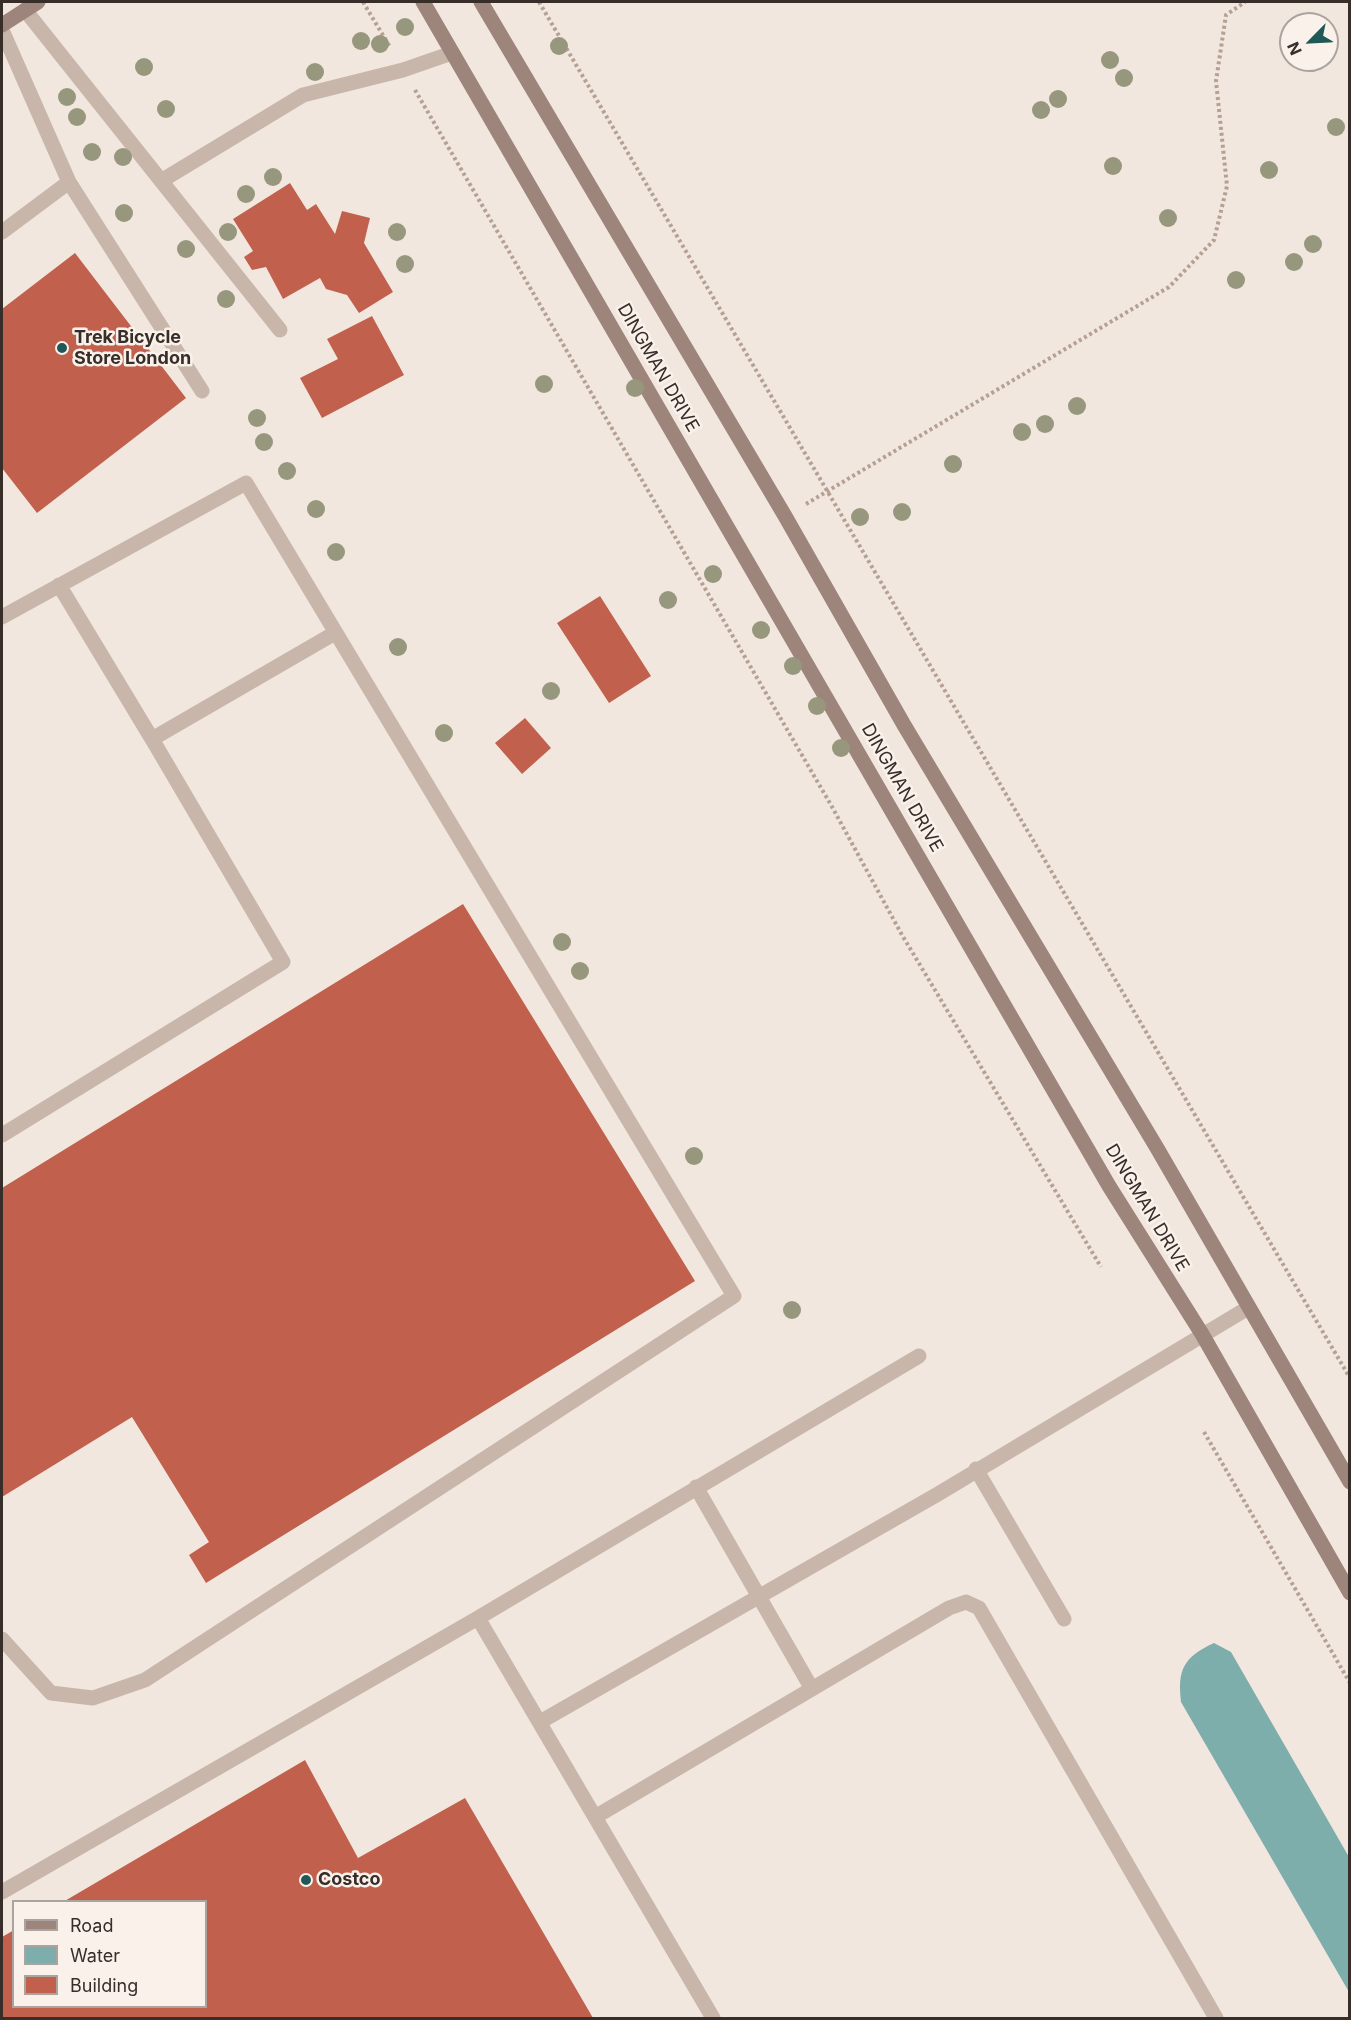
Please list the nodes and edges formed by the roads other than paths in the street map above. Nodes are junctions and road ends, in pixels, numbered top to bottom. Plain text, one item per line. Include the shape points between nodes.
1 (423, 2) edge
2 (481, 2) edge
3 (31, 6) edge
4 (2, 25) edge
5 (2, 30) edge
6 (452, 53) junction
7 (161, 181) junction
8 (69, 182) junction
9 (2, 232) edge
10 (280, 330) dead end
11 (202, 391) dead end
12 (58, 585) junction
13 (2, 616) edge
14 (335, 633) junction
15 (152, 739) junction
16 (2, 1136) edge
17 (1248, 1308) junction
18 (1202, 1334) junction
19 (919, 1356) dead end
20 (976, 1470) junction
21 (1350, 1482) edge
22 (696, 1487) junction
23 (1350, 1593) edge
24 (759, 1596) junction
25 (478, 1618) junction
26 (1064, 1619) dead end
27 (2, 1638) edge
28 (812, 1689) junction
29 (540, 1722) junction
30 (595, 1817) junction
31 (2, 1892) edge
32 (713, 2019) edge
33 (1216, 2019) edge

1 - 6 main road, DINGMAN DRIVE
2 - 17 main road, DINGMAN DRIVE
3 - 4 main road
3 - 7 lane
5 - 8 lane
6 - 7 lane via 403,70 303,95
6 - 18 main road, DINGMAN DRIVE via 1110,1186
7 - 10 lane
8 - 9 lane
8 - 11 lane
12 - 13 lane
12 - 14 lane via 246,483
12 - 15 lane
14 - 15 lane
14 - 27 lane via 734,1296 145,1680 93,1698 51,1693
15 - 16 lane via 283,962
17 - 18 lane
17 - 21 main road, DINGMAN DRIVE
18 - 20 lane
18 - 23 main road, DINGMAN DRIVE
19 - 22 lane
20 - 24 lane
20 - 26 lane
22 - 24 lane
22 - 25 lane
24 - 28 lane
24 - 29 lane
25 - 29 lane
25 - 31 lane
28 - 30 lane
28 - 33 lane via 949,1608 966,1602 979,1608
29 - 30 lane
30 - 32 lane

